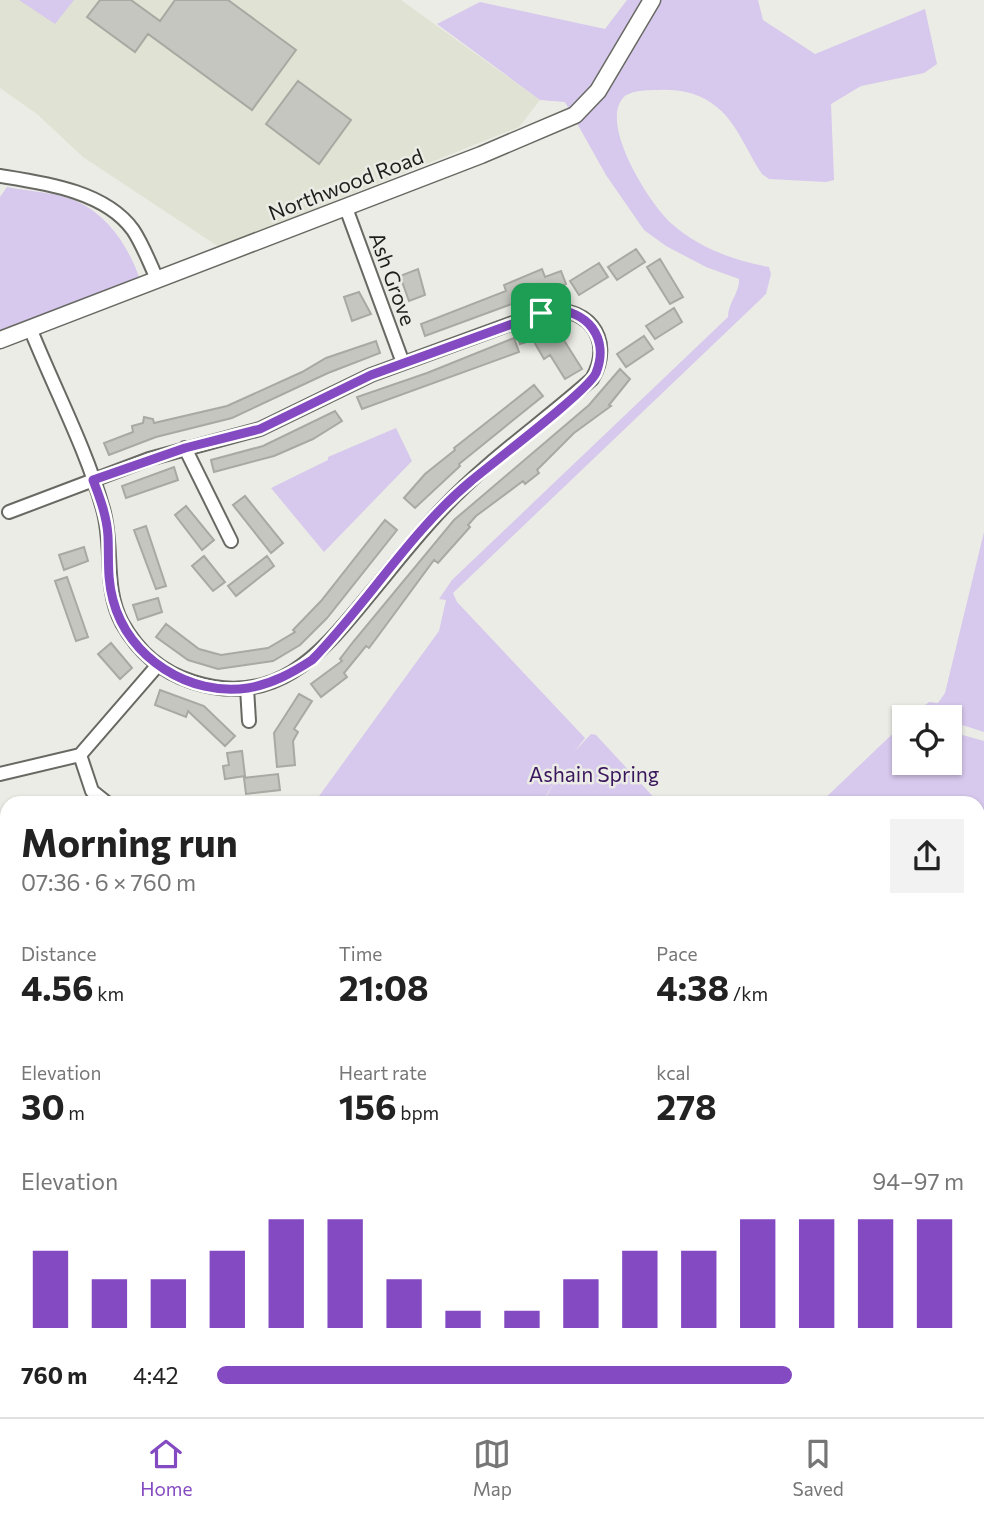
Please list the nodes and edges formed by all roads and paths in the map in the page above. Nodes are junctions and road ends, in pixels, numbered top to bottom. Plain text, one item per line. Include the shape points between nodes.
1 (652, 0) edge
2 (0, 176) edge
3 (346, 208) junction
4 (157, 279) junction
5 (30, 328) junction
6 (0, 340) edge
7 (403, 363) junction
8 (185, 448) junction
9 (93, 480) junction
10 (9, 512) dead end
11 (231, 541) dead end
12 (157, 666) junction
13 (247, 688) junction
14 (249, 721) dead end
15 (80, 755) junction
16 (1, 772) edge
17 (98, 796) edge

1 - 3 street, Northwood Road via 598,91 575,115
2 - 4 street via 76,192 113,212 132,229
3 - 4 street, Northwood Road
3 - 7 street, Ash Grove
4 - 5 street, Northwood Road
5 - 6 street, Northwood Road
5 - 9 street
7 - 8 street via 343,386 260,429
7 - 13 street via 551,310 571,311 587,319 600,345 593,379 444,507 312,660 289,674
8 - 9 street
8 - 11 street
9 - 10 street
9 - 12 street via 107,527 113,600 134,642
12 - 13 street via 198,684
12 - 15 street
13 - 14 street
15 - 16 street
15 - 17 street via 92,791

